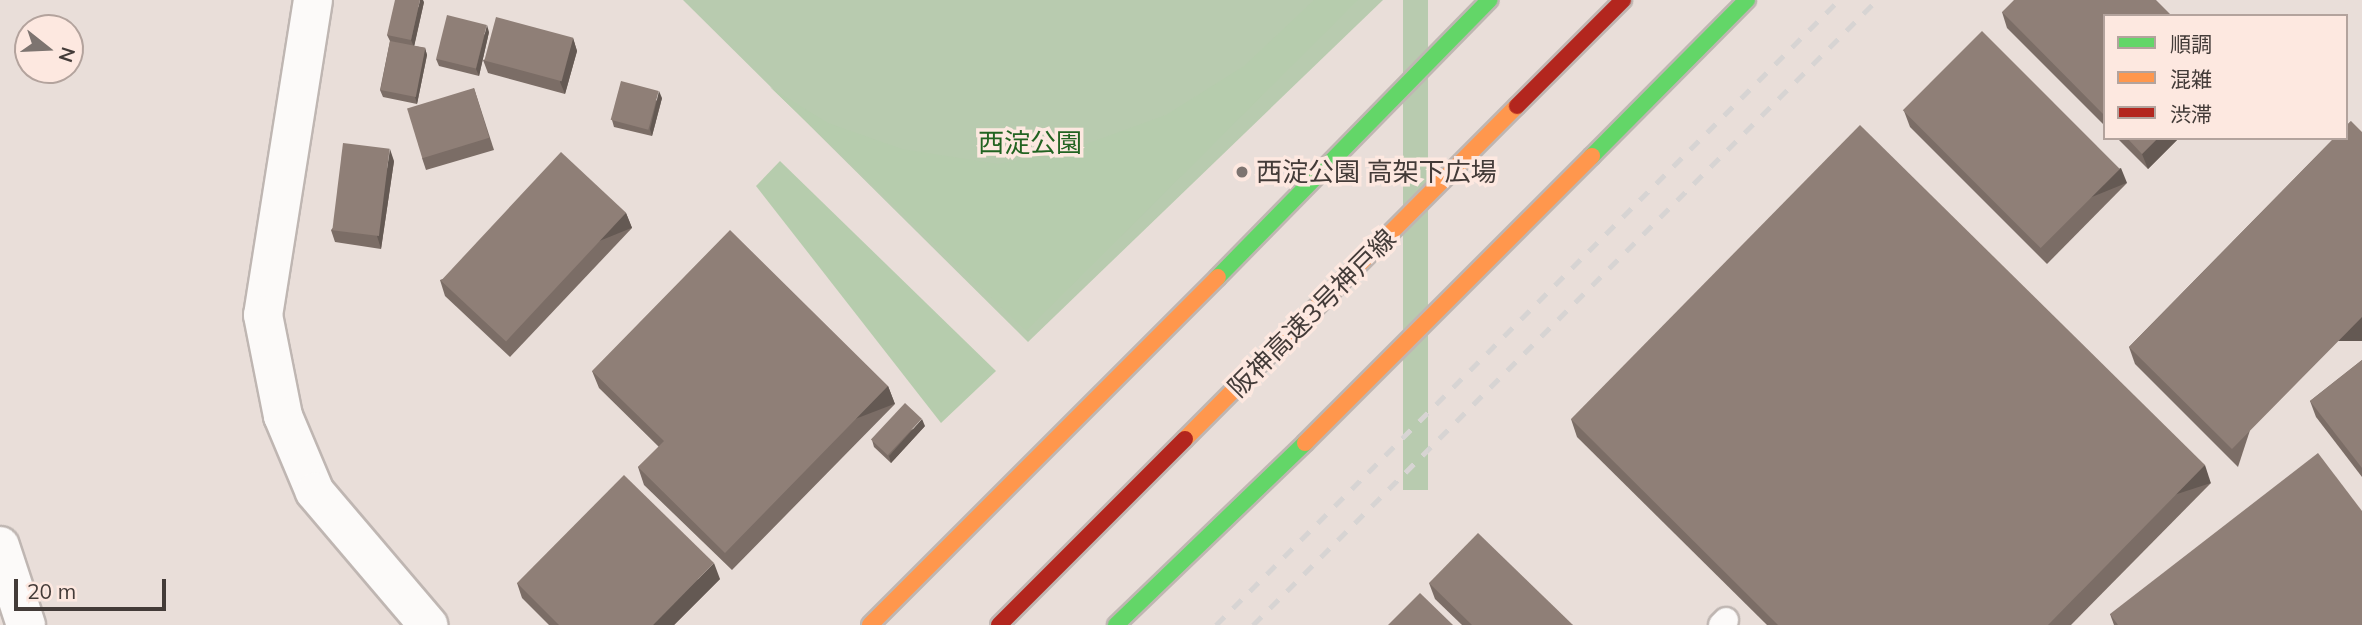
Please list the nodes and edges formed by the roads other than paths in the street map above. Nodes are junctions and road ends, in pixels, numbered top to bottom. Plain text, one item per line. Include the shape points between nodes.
1 (313, 0) edge
2 (1489, 0) edge
3 (1623, 0) edge
4 (1747, 0) edge
5 (0, 546) edge
6 (26, 625) edge
7 (428, 625) edge
8 (870, 625) edge
9 (999, 625) edge
10 (1116, 625) edge

1 - 7 street via 263,315 283,416 315,492
2 - 8 main road
3 - 9 main road, 阪神高速3号神戸線
4 - 10 main road via 1326,423
5 - 6 street

